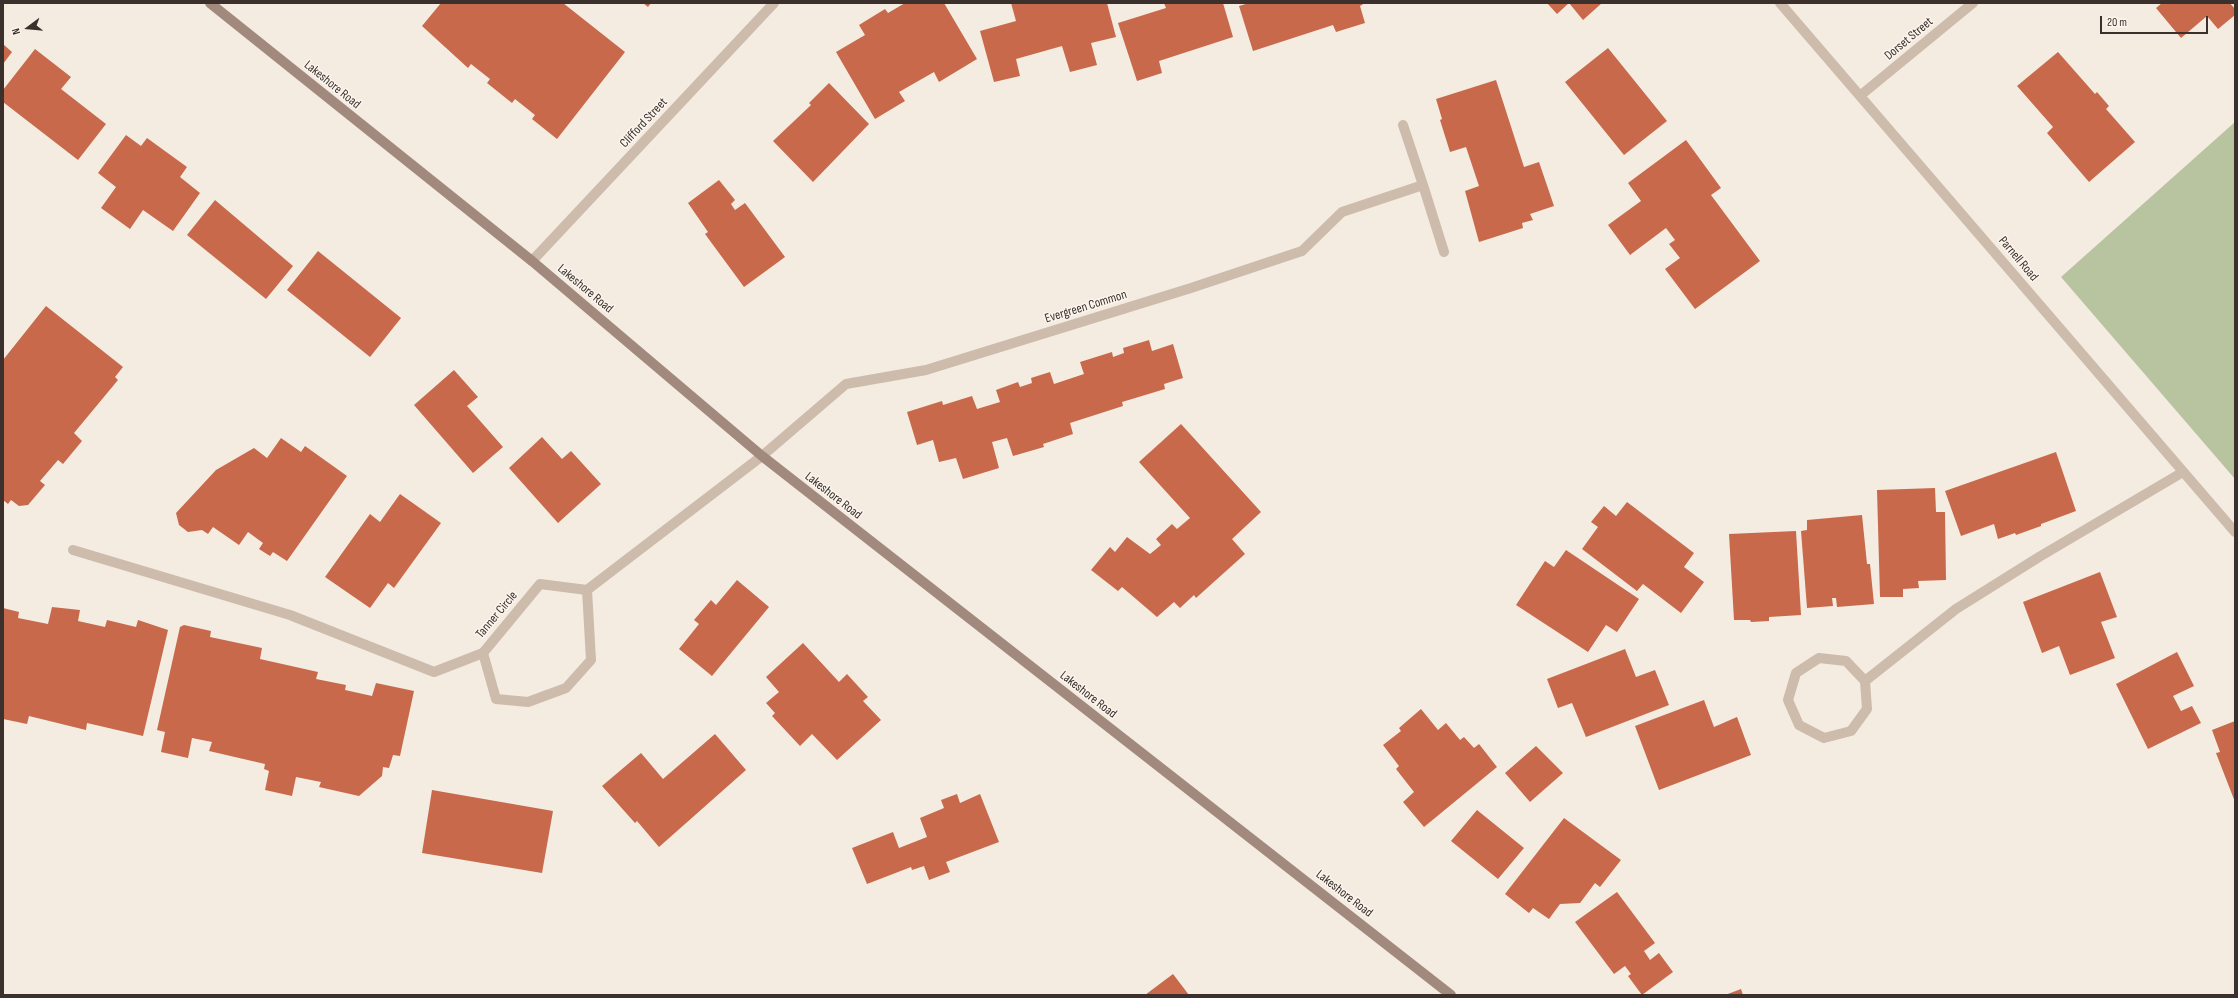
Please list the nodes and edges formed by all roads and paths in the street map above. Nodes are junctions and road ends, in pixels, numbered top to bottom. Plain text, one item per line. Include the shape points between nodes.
1 (210, 3) edge
2 (774, 3) edge
3 (1780, 3) edge
4 (1973, 3) edge
5 (1861, 95) junction
6 (1403, 125) dead end
7 (1423, 185) junction
8 (1444, 252) dead end
9 (532, 261) junction
10 (762, 456) junction
11 (2183, 472) junction
12 (2235, 532) edge
13 (73, 550) dead end
14 (587, 590) junction
15 (483, 653) junction
16 (1865, 681) junction
17 (1451, 995) edge

1 - 9 main road, Lakeshore Road
2 - 9 street, Clifford Street
3 - 5 street, Parnell Road
4 - 5 street, Dorset Street
5 - 11 street, Parnell Road
6 - 7 street
7 - 8 street
7 - 10 street, Evergreen Common via 1342,212 1302,251 1192,288 926,370 846,384
9 - 10 main road, Lakeshore Road
10 - 14 street
10 - 17 main road, Lakeshore Road
11 - 12 street, Parnell Road
11 - 16 street via 1956,609
13 - 15 street via 290,615 434,672
14 - 15 street, Tanner Circle via 540,584
14 - 15 street, Tanner Circle via 591,660 566,688 528,702 496,699
16 - 16 street via 1846,661 1819,658 1796,673 1788,700 1799,725 1824,738 1851,731 1867,709

